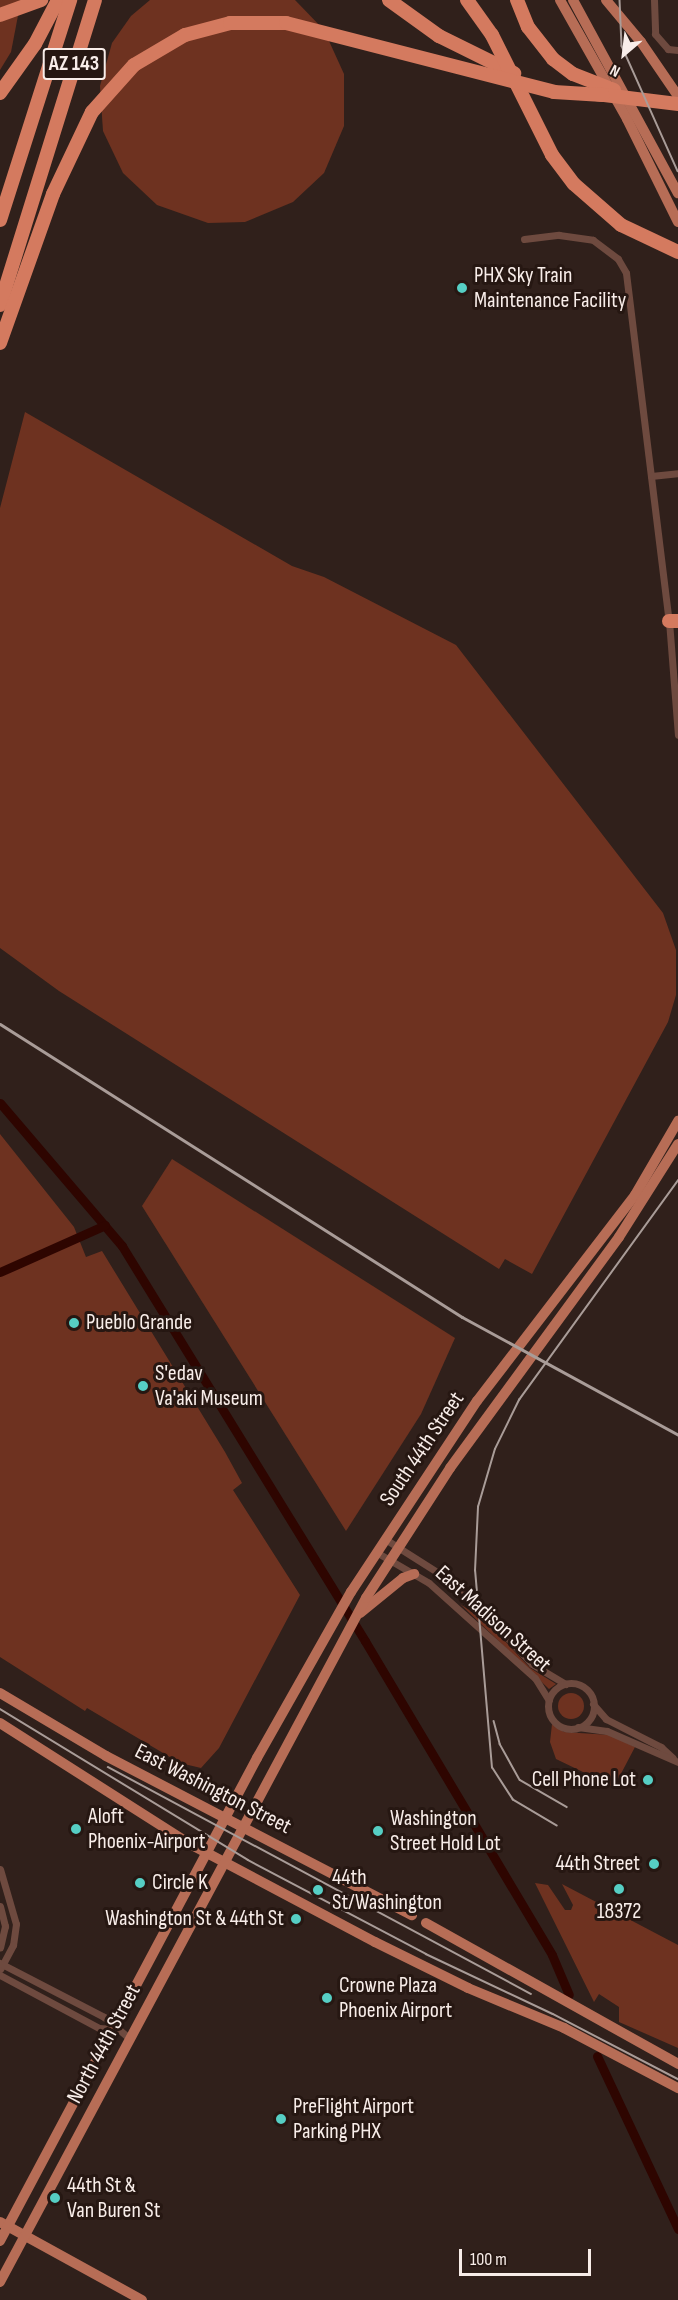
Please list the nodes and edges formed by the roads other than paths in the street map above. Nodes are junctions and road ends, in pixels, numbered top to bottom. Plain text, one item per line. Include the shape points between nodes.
1 (41, 0) edge
2 (58, 0) edge
3 (70, 0) edge
4 (95, 0) edge
5 (389, 0) edge
6 (467, 0) edge
7 (478, 0) edge
8 (517, 0) edge
9 (560, 0) edge
10 (573, 0) edge
11 (606, 0) edge
12 (654, 0) edge
13 (0, 15) edge
14 (497, 37) junction
15 (678, 50) edge
16 (0, 93) edge
17 (603, 95) junction
18 (677, 101) edge
19 (678, 193) edge
20 (0, 220) edge
21 (678, 222) edge
22 (524, 239) dead end
23 (678, 252) edge
24 (0, 305) edge
25 (0, 343) edge
26 (676, 473) edge
27 (651, 476) junction
28 (673, 621) edge
29 (678, 735) edge
30 (678, 1121) edge
31 (678, 1144) edge
32 (385, 1539) junction
33 (398, 1547) junction
34 (376, 1552) junction
35 (390, 1560) junction
36 (414, 1574) junction
37 (360, 1613) junction
38 (565, 1684) junction
39 (0, 1693) edge
40 (549, 1700) junction
41 (593, 1704) junction
42 (0, 1723) edge
43 (578, 1727) junction
44 (677, 1761) edge
45 (226, 1817) junction
46 (244, 1826) junction
47 (207, 1853) junction
48 (225, 1862) junction
49 (0, 1869) edge
50 (0, 1906) edge
51 (412, 1915) dead end
52 (426, 1923) dead end
53 (0, 1947) edge
54 (1, 1966) edge
55 (0, 1975) edge
56 (114, 2029) junction
57 (129, 2038) junction
58 (678, 2064) edge
59 (678, 2088) edge
60 (4, 2225) edge
61 (24, 2236) junction
62 (0, 2241) edge
63 (0, 2282) edge
64 (142, 2300) edge

1 - 13 highway
2 - 16 highway via 27,56
3 - 20 highway, AZ 143
4 - 24 highway, AZ 143
5 - 17 highway via 426,28 482,60 529,78
6 - 14 highway
7 - 14 highway
8 - 18 highway via 544,50 573,74 606,87
9 - 21 main road via 627,119
10 - 19 main road
11 - 18 main road via 665,76
12 - 15 street via 655,34 668,49
14 - 23 highway via 558,165 588,199 632,232
17 - 18 highway
17 - 25 highway via 554,92 286,23 230,23 185,35 128,70 88,119 49,203
22 - 27 street via 567,235 593,240 618,259 626,273
26 - 27 street
27 - 28 street
28 - 29 street
30 - 32 main road, South 44th Street via 635,1194 477,1401
31 - 33 main road, South 44th Street via 619,1237 505,1390
32 - 33 street, East Madison Street
32 - 34 main road, South 44th Street
33 - 35 main road, South 44th Street
33 - 38 street, East Madison Street via 459,1586 532,1664
34 - 35 street, East Madison Street
34 - 45 main road, South 44th Street
35 - 36 street, East Madison Street
35 - 37 main road, South 44th Street
36 - 37 main road via 403,1578
36 - 40 street, East Madison Street via 535,1678
37 - 46 main road, South 44th Street
38 - 40 street
38 - 41 street via 583,1686
39 - 45 main road, East Washington Street via 106,1756
40 - 43 street via 548,1711 555,1722 566,1728
41 - 43 street via 590,1718
41 - 44 street via 606,1719 661,1747
42 - 47 main road
43 - 44 street via 608,1731
45 - 46 main road, East Washington Street
45 - 47 main road, North 44th Street
46 - 48 main road, North 44th Street
46 - 51 main road, East Washington Street
47 - 48 main road
47 - 56 main road, North 44th Street
48 - 57 main road, North 44th Street
48 - 59 main road via 468,1988 564,2028
49 - 54 street via 16,1924 13,1945
50 - 53 street via 6,1926
52 - 58 main road
54 - 56 street via 104,2017
55 - 56 street via 99,2028
56 - 57 street
56 - 60 main road, North 44th Street
57 - 61 main road, North 44th Street
60 - 61 main road
60 - 62 main road, North 44th Street
61 - 63 main road, North 44th Street
61 - 64 main road

